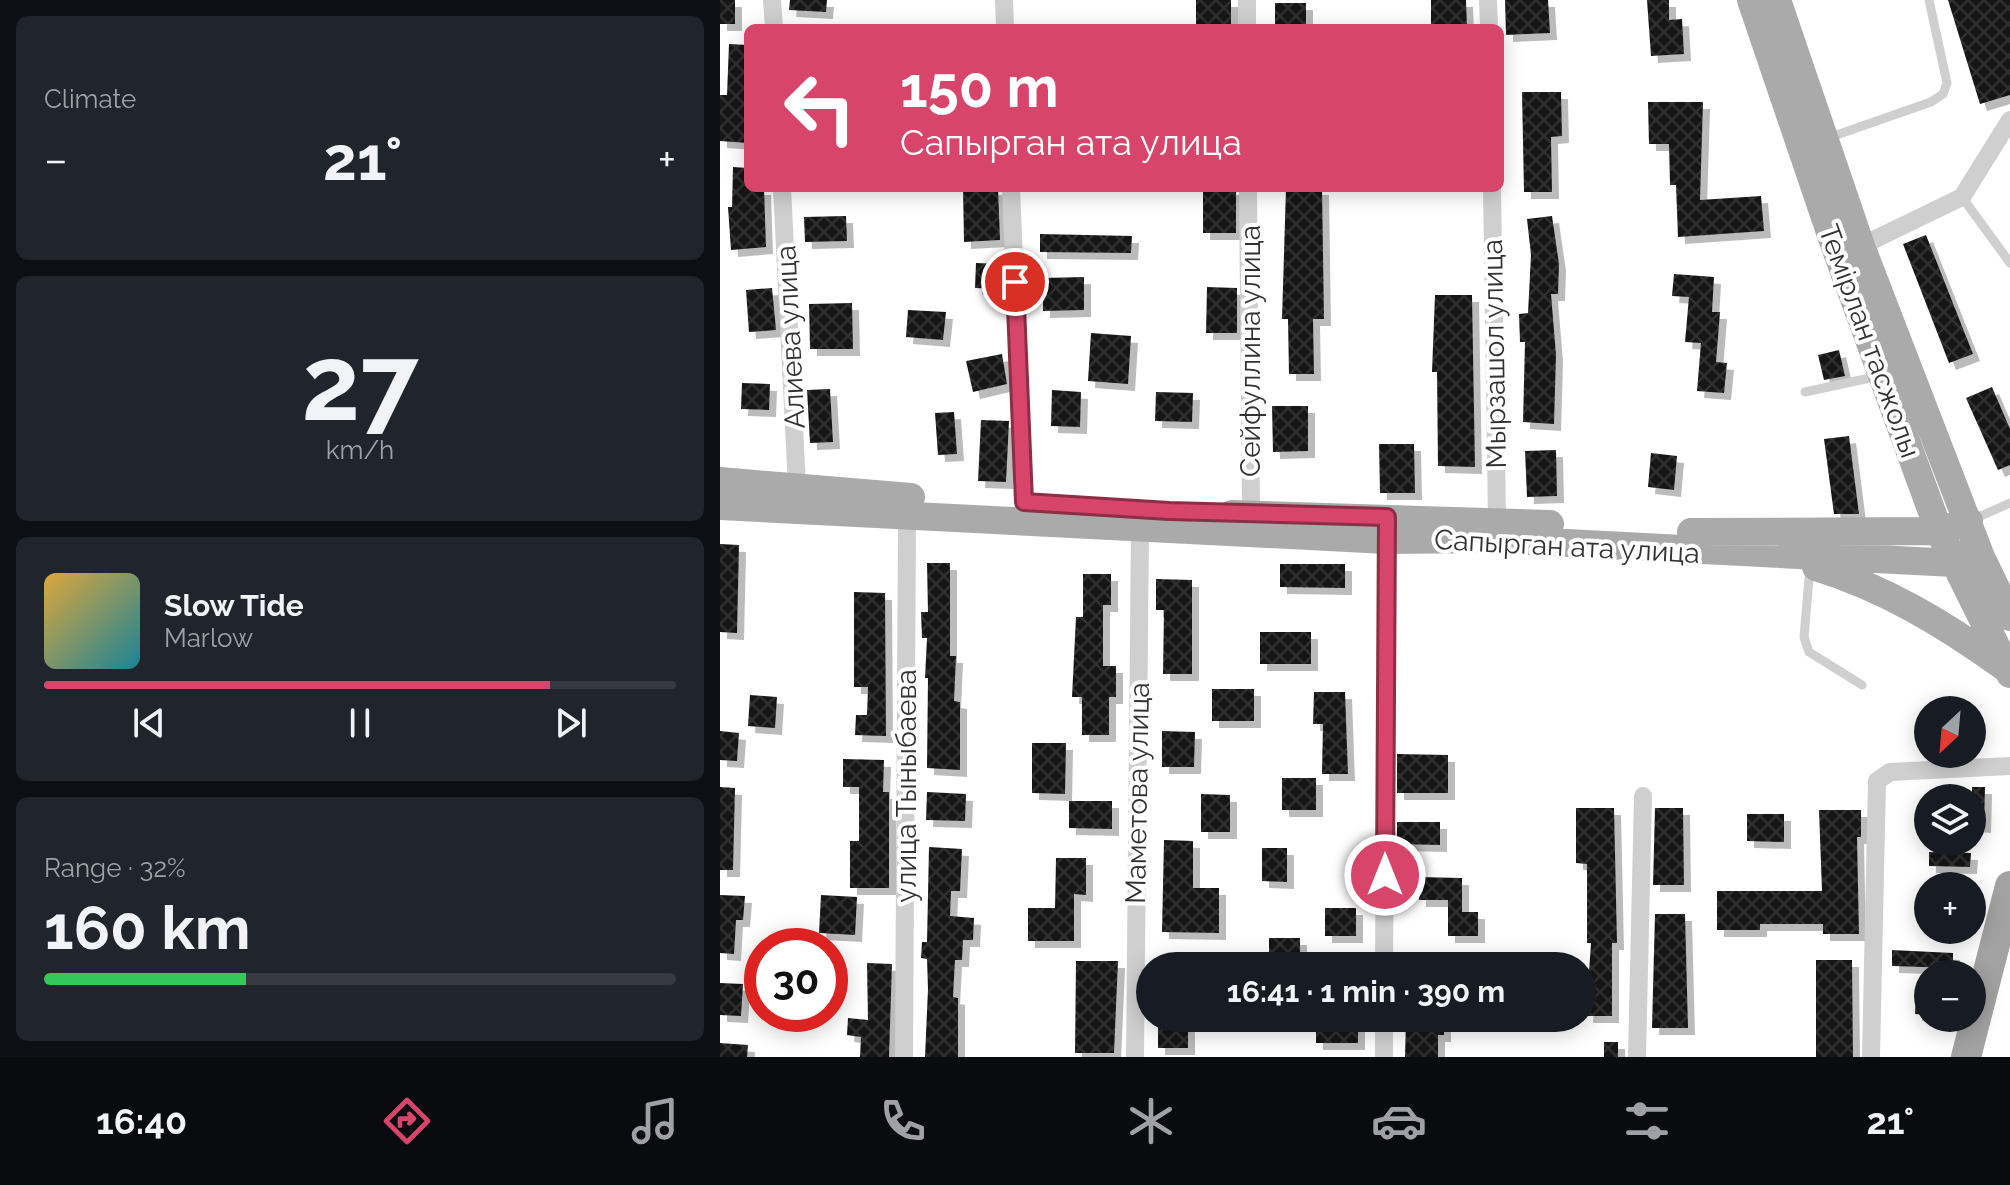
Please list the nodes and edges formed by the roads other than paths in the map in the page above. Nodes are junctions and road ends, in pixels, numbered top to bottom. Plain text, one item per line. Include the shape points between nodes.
1 (772, 0) edge
2 (1004, 0) edge
3 (1247, 0) edge
4 (1488, 0) edge
5 (1751, 0) edge
6 (1777, 0) edge
7 (1929, 0) edge
8 (774, 24) edge
9 (1005, 24) edge
10 (1247, 24) edge
11 (1489, 24) edge
12 (2010, 120) edge
13 (1823, 139) junction
14 (782, 192) edge
15 (1011, 192) edge
16 (1248, 192) edge
17 (1492, 192) edge
18 (1962, 197) junction
19 (1861, 246) junction
20 (2010, 263) edge
21 (1883, 375) junction
22 (1805, 392) dead end
23 (720, 481) edge
24 (797, 486) junction
25 (1024, 502) junction
26 (2010, 503) edge
27 (720, 506) edge
28 (907, 514) junction
29 (1251, 515) junction
30 (1497, 519) junction
31 (1969, 521) junction
32 (1140, 528) junction
33 (1387, 528) junction
34 (1939, 531) junction
35 (1777, 556) junction
36 (1981, 557) junction
37 (1954, 563) junction
38 (1811, 566) junction
39 (2010, 617) edge
40 (2009, 672) edge
41 (1862, 685) dead end
42 (2010, 766) edge
43 (1643, 796) dead end
44 (2010, 886) edge
45 (2010, 923) edge
46 (1384, 952) edge
47 (1992, 959) junction
48 (1384, 1032) edge
49 (904, 1057) edge
50 (1135, 1057) edge
51 (1384, 1057) edge
52 (1637, 1057) edge
53 (1871, 1057) edge
54 (1966, 1057) edge

1 - 8 street
2 - 9 street
3 - 10 street
4 - 11 street
5 - 21 main road, Темірлан тасжолы
6 - 13 main road, Темірлан тасжолы
7 - 13 lane via 1947,83 1943,94
12 - 18 street
13 - 19 main road, Темірлан тасжолы
14 - 24 street, Алиева улица
15 - 25 street
16 - 29 street, Сейфуллина улица
17 - 30 street, Мырзашол улица
18 - 19 street
18 - 20 lane
19 - 31 main road, Темірлан тасжолы
21 - 22 lane
21 - 34 main road, Темірлан тасжолы
23 - 24 main road, Сапырган ата улица
24 - 25 main road, Сапырган ата улица
25 - 29 main road, Сапырган ата улица
26 - 31 lane
27 - 28 main road, Сапырган ата улица
28 - 32 main road, Сапырган ата улица
28 - 49 street, улица Тыныбаева
29 - 33 main road, Сапырган ата улица
30 - 33 main road, Сапырган ата улица
30 - 34 main road, Сапырган ата улица via 1727,534
31 - 34 main road, Сапырган ата улица
31 - 36 main road, Темірлан тасжолы
32 - 33 main road, Сапырган ата улица
32 - 50 street, Маметова улица
33 - 35 main road, Сапырган ата улица
33 - 46 street
34 - 37 main road, Темірлан тасжолы
35 - 37 main road, Сапырган ата улица
35 - 38 main road
36 - 37 main road, Сапырган ата улица
36 - 39 main road, Темірлан тасжолы
37 - 40 main road, Темірлан тасжолы
38 - 40 main road via 1901,602
38 - 41 lane via 1804,637 1809,652
42 - 53 street via 1890,772 1877,781
43 - 52 street
44 - 47 highway
45 - 47 highway
47 - 54 highway
48 - 51 street

